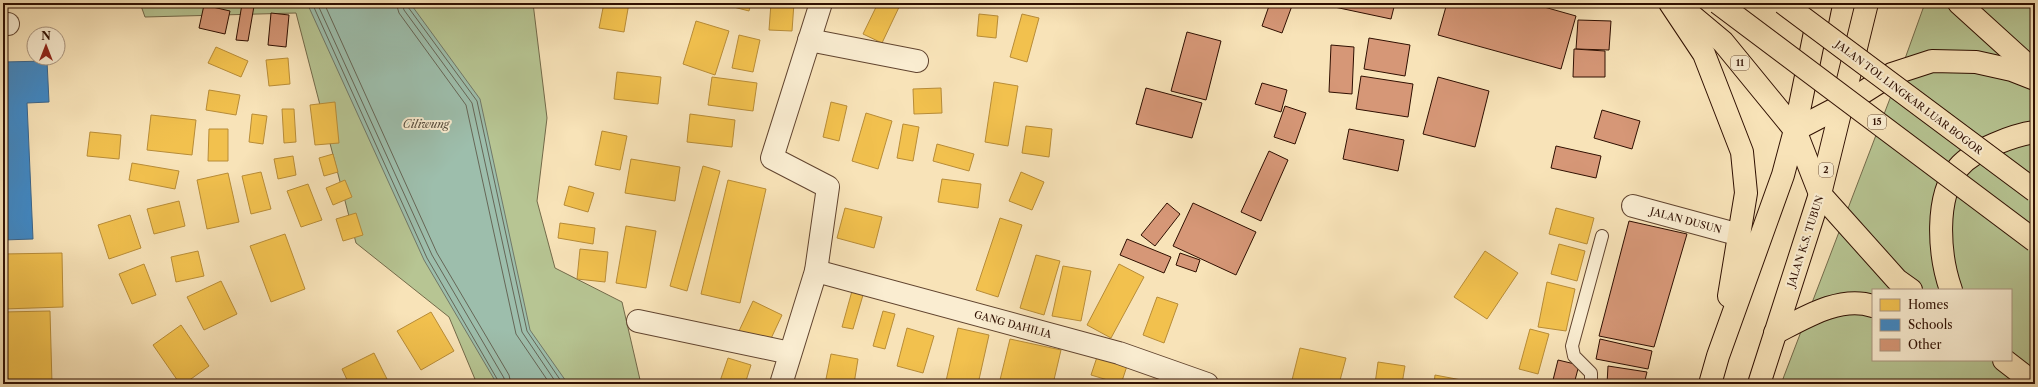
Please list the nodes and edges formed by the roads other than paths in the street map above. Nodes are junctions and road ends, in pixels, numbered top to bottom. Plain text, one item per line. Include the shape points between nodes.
1 (821, 3) edge
2 (1670, 3) edge
3 (1676, 3) edge
4 (1718, 3) edge
5 (1783, 3) edge
6 (1821, 3) edge
7 (1867, 3) edge
8 (1959, 3) edge
9 (809, 40) junction
10 (917, 61) dead end
11 (2035, 72) edge
12 (2035, 79) edge
13 (1843, 105) junction
14 (1796, 130) junction
15 (2035, 132) edge
16 (2035, 191) edge
17 (1820, 194) junction
18 (1632, 206) dead end
19 (1740, 235) junction
20 (1602, 236) dead end
21 (2035, 241) edge
22 (816, 271) junction
23 (1910, 289) edge
24 (1951, 289) edge
25 (1872, 306) edge
26 (638, 321) dead end
27 (1775, 333) junction
28 (790, 353) junction
29 (1718, 356) junction
30 (2005, 361) edge
31 (781, 384) edge
32 (1207, 384) edge
33 (1591, 384) edge
34 (1710, 384) edge
35 (1759, 384) edge
36 (2035, 384) edge

1 - 9 street
2 - 19 highway via 1704,54 1742,152 1746,193
3 - 14 highway, 11 via 1723,42
4 - 21 highway, 15, bridge
5 - 16 highway, JALAN TOL LINGKAR LUAR BOGOR, bridge
6 - 14 highway
7 - 13 highway, JALAN K.S. TUBUN / 2
8 - 11 highway
9 - 10 street
9 - 22 street via 772,158 828,188
12 - 13 highway via 2012,70 1976,62 1932,61 1892,74
13 - 14 highway
13 - 17 highway, JALAN K.S. TUBUN / 2
14 - 17 highway, 11
14 - 29 highway via 1776,200
15 - 24 highway via 2020,134 1986,147 1959,166 1947,188 1941,219 1942,248
17 - 23 highway via 1897,280
17 - 27 highway, JALAN K.S. TUBUN / 2
18 - 19 street, JALAN DUSUN
19 - 29 highway
20 - 33 lane via 1572,346 1574,356 1591,373
22 - 28 street
22 - 32 street, GANG DAHILIA via 1119,353
25 - 27 highway via 1834,306
26 - 28 street
27 - 35 highway, JALAN K.S. TUBUN / 2
28 - 31 street
29 - 34 highway
30 - 36 highway

